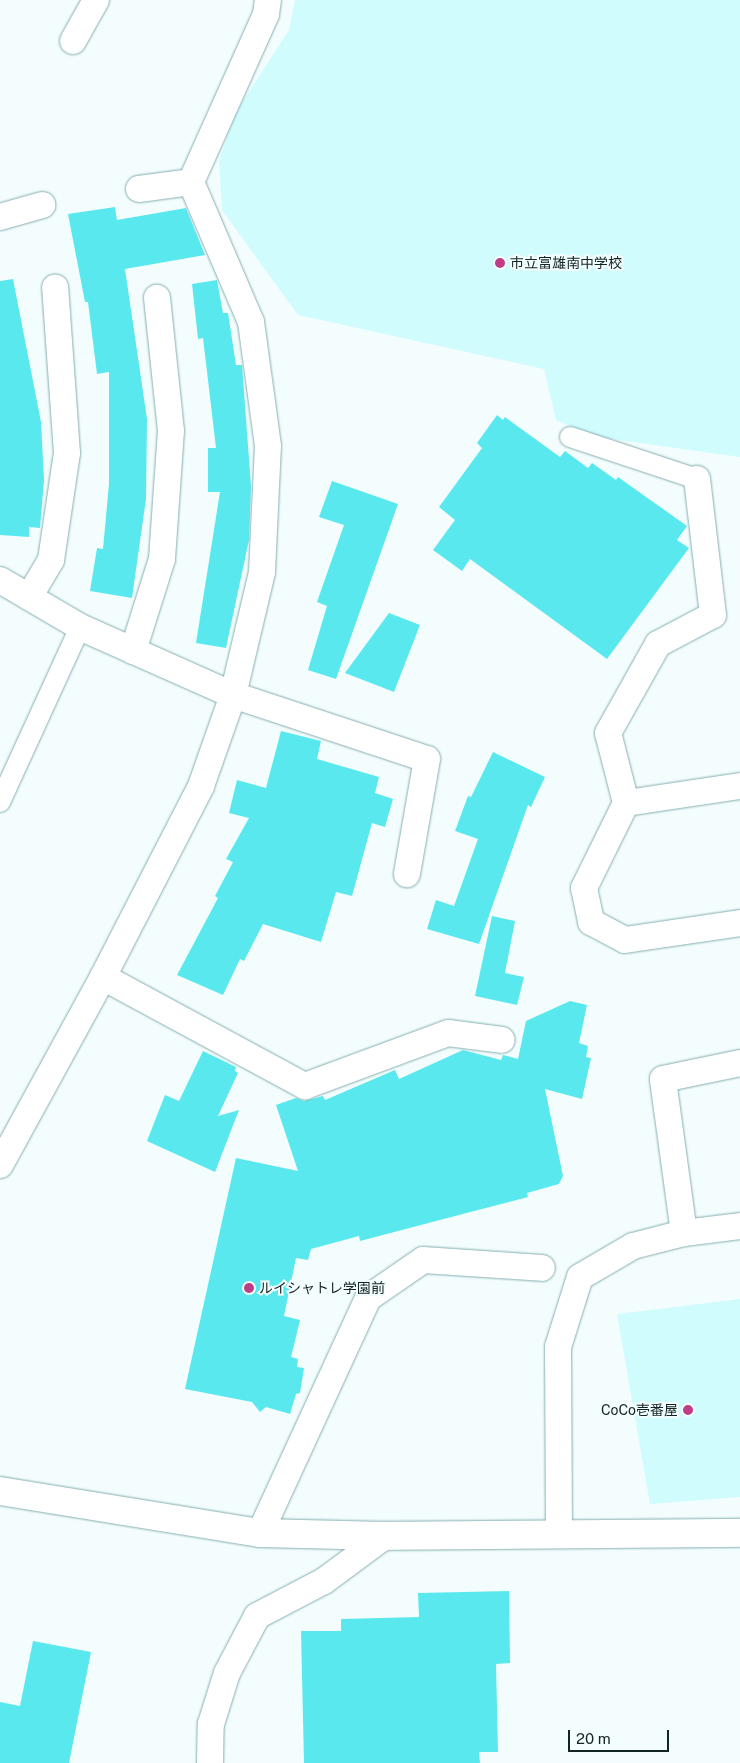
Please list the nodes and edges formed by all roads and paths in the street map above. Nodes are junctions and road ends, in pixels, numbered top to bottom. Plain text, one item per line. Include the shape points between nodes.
1 (96, 0) edge
2 (268, 0) edge
3 (72, 41) dead end
4 (191, 182) junction
5 (139, 190) dead end
6 (42, 205) dead end
7 (0, 217) edge
8 (55, 287) dead end
9 (157, 298) dead end
10 (570, 437) dead end
11 (697, 479) joint
12 (0, 580) edge
13 (29, 597) junction
14 (80, 627) junction
15 (133, 651) junction
16 (233, 695) junction
17 (740, 786) edge
18 (0, 802) edge
19 (626, 803) junction
20 (407, 874) dead end
21 (740, 923) edge
22 (103, 977) junction
23 (502, 1040) dead end
24 (740, 1063) edge
25 (0, 1163) edge
26 (740, 1226) edge
27 (684, 1233) junction
28 (542, 1268) dead end
29 (0, 1491) edge
30 (740, 1533) edge
31 (260, 1534) junction
32 (559, 1535) junction
33 (385, 1536) junction
34 (210, 1763) edge

1 - 3 street
2 - 4 street via 266,14
4 - 5 street
4 - 16 street via 251,322 268,446 262,572
6 - 7 street
8 - 13 street via 67,453 51,560
9 - 15 street via 171,431 162,559
10 - 11 street
11 - 19 street via 713,615 658,644 608,733
12 - 13 street
13 - 14 street
14 - 15 street
14 - 18 street
15 - 16 street
16 - 20 street via 427,759
16 - 22 street via 201,786
17 - 19 street
19 - 21 street via 584,888 591,922 625,940
22 - 23 street via 305,1086 448,1032
22 - 25 street
24 - 27 street via 663,1079
26 - 27 street
27 - 32 street via 633,1246 580,1277 558,1347
28 - 31 street via 423,1260 368,1298
29 - 31 street
30 - 32 street
31 - 33 street
32 - 33 street
33 - 34 street via 324,1581 257,1616 227,1672 211,1724

